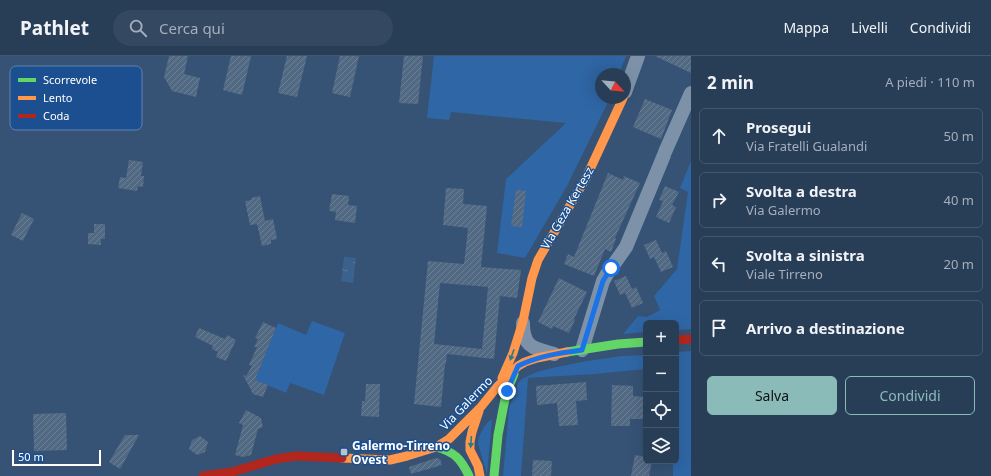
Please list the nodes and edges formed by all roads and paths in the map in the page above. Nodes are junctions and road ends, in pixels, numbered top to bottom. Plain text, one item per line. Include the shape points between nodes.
1 (638, 56) edge
2 (631, 75) edge
3 (691, 93) edge
4 (620, 104) edge
5 (523, 321) junction
6 (691, 339) edge
7 (679, 340) edge
8 (643, 342) edge
9 (582, 350) junction
10 (554, 354) junction
11 (518, 366) junction
12 (497, 387) junction
13 (480, 408) junction
14 (498, 435) junction
15 (436, 447) junction
16 (203, 476) edge
17 (469, 476) edge
18 (480, 476) edge
19 (494, 476) edge

1 - 2 street
3 - 9 street via 626,247 603,281
4 - 5 street, Via Geza Kertesz via 586,178 538,260
5 - 10 street via 524,338 527,342 536,349
5 -> 12 street, Via Geza Kertesz via 513,353
6 - 7 street
8 - 9 street, Via Galermo
9 - 10 street, Via Galermo
10 - 11 street, Via Galermo
11 - 12 street, Via Galermo
11 - 14 street via 507,391
12 - 13 street, Via Galermo
13 - 14 street via 493,412 496,416
13 - 15 street, Via Galermo via 449,439
13 -> 18 street via 470,442 470,450
14 - 19 street
15 - 16 street, Via Galermo via 390,460 296,456 232,472
15 - 17 street via 455,454

